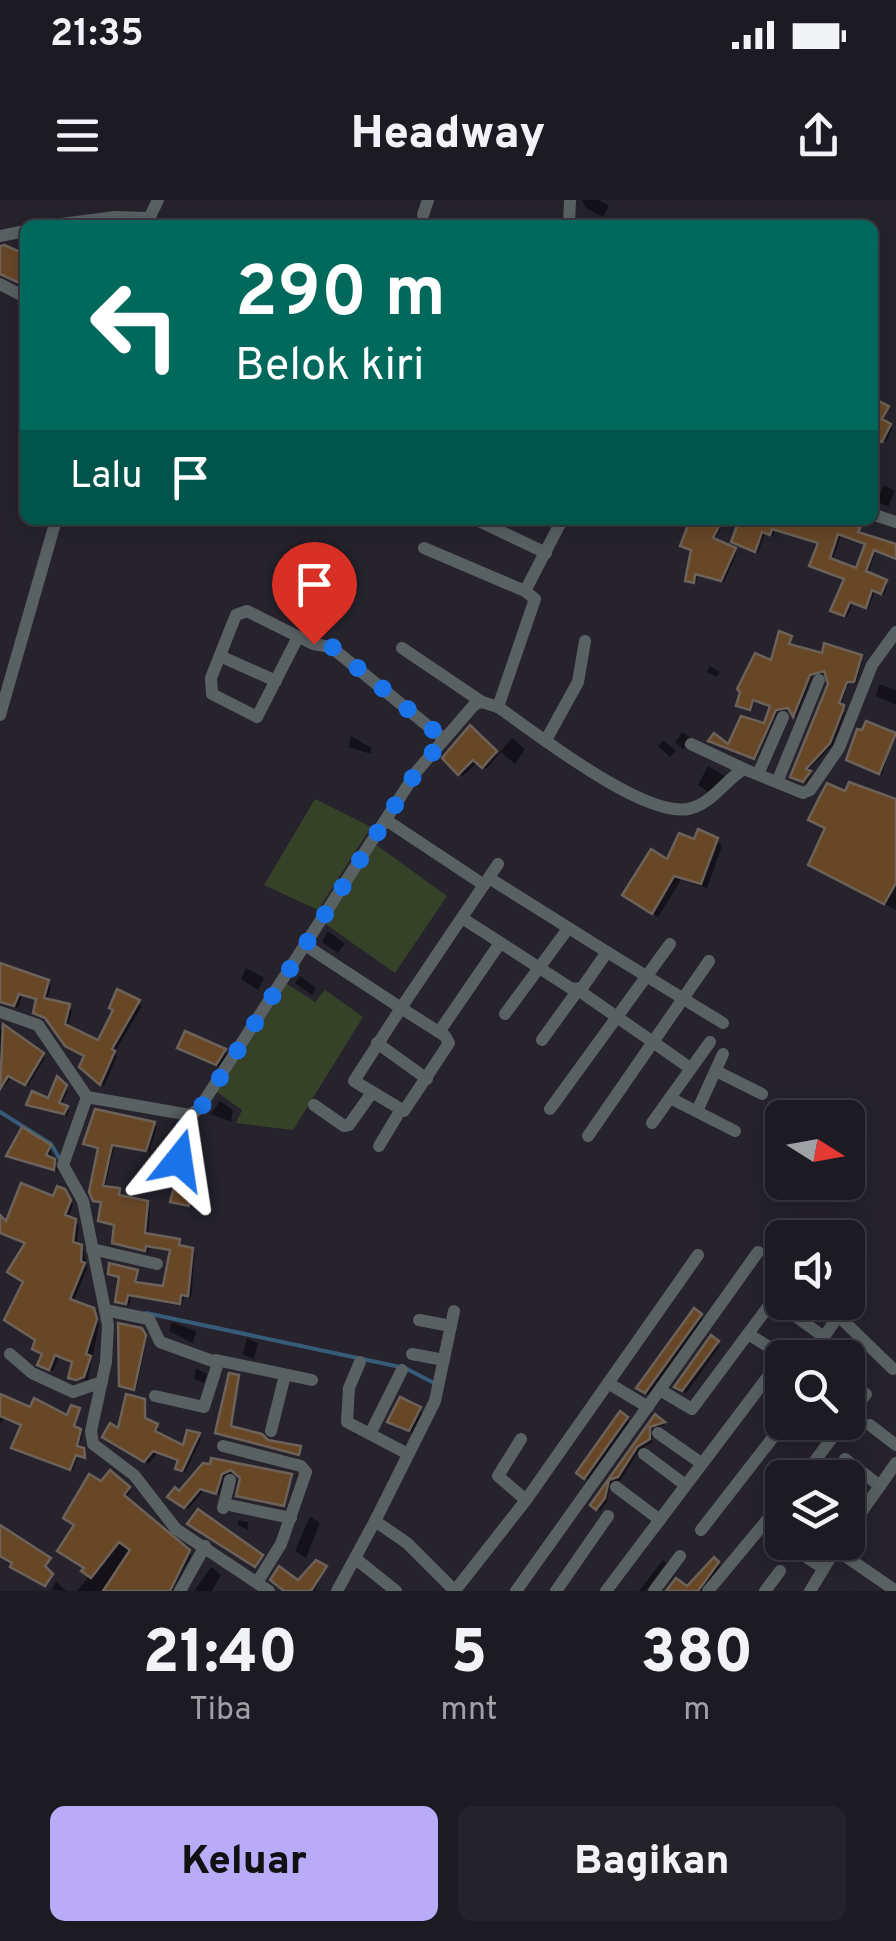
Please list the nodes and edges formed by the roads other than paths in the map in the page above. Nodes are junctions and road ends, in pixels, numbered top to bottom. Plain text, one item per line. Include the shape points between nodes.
1 (428, 200) edge
2 (423, 214) dead end
3 (88, 220) edge
4 (137, 220) edge
5 (55, 525) edge
6 (487, 525) edge
7 (560, 525) edge
8 (424, 548) dead end
9 (546, 553) junction
10 (525, 591) junction
11 (896, 632) edge
12 (298, 637) junction
13 (585, 642) dead end
14 (402, 648) dead end
15 (220, 656) junction
16 (819, 680) dead end
17 (276, 681) junction
18 (482, 702) junction
19 (498, 706) junction
20 (0, 715) edge
21 (783, 717) dead end
22 (444, 739) junction
23 (546, 740) junction
24 (691, 744) dead end
25 (744, 769) junction
26 (760, 772) junction
27 (778, 780) junction
28 (386, 820) junction
29 (498, 864) dead end
30 (486, 882) junction
31 (462, 918) junction
32 (567, 930) junction
33 (500, 943) junction
34 (670, 944) dead end
35 (305, 946) junction
36 (607, 952) junction
37 (709, 961) dead end
38 (538, 969) junction
39 (646, 976) junction
40 (578, 990) junction
41 (682, 999) junction
42 (400, 1008) junction
43 (0, 1012) edge
44 (505, 1014) dead end
45 (616, 1016) junction
46 (723, 1023) dead end
47 (439, 1032) junction
48 (542, 1040) dead end
49 (653, 1042) junction
50 (710, 1042) dead end
51 (377, 1043) junction
52 (723, 1054) dead end
53 (690, 1068) junction
54 (716, 1071) junction
55 (428, 1079) junction
56 (371, 1094) junction
57 (762, 1094) dead end
58 (86, 1097) junction
59 (670, 1098) junction
60 (314, 1105) dead end
61 (550, 1109) dead end
62 (697, 1111) junction
63 (400, 1112) junction
64 (186, 1116) junction
65 (652, 1123) dead end
66 (735, 1131) dead end
67 (588, 1136) dead end
68 (379, 1146) dead end
69 (186, 1169) dead end
70 (92, 1249) junction
71 (758, 1252) dead end
72 (698, 1255) dead end
73 (158, 1264) dead end
74 (105, 1310) junction
75 (454, 1311) dead end
76 (765, 1311) edge
77 (419, 1320) dead end
78 (806, 1320) edge
79 (835, 1320) edge
80 (842, 1320) edge
81 (450, 1326) junction
82 (748, 1334) junction
83 (765, 1345) edge
84 (10, 1354) dead end
85 (412, 1354) dead end
86 (216, 1360) junction
87 (444, 1360) junction
88 (360, 1362) dead end
89 (893, 1369) dead end
90 (402, 1370) dead end
91 (285, 1375) junction
92 (312, 1380) dead end
93 (765, 1381) edge
94 (102, 1382) junction
95 (608, 1384) junction
96 (660, 1390) junction
97 (155, 1396) dead end
98 (648, 1407) junction
99 (870, 1425) dead end
100 (271, 1431) dead end
101 (658, 1433) dead end
102 (370, 1434) junction
103 (520, 1440) dead end
104 (771, 1440) edge
105 (831, 1440) edge
106 (896, 1445) edge
107 (223, 1446) dead end
108 (408, 1454) junction
109 (644, 1454) dead end
110 (845, 1459) dead end
111 (816, 1460) edge
112 (701, 1463) junction
113 (894, 1469) edge
114 (230, 1480) dead end
115 (684, 1484) junction
116 (880, 1486) junction
117 (616, 1488) dead end
118 (526, 1500) junction
119 (865, 1508) edge
120 (608, 1516) dead end
121 (291, 1518) junction
122 (660, 1520) junction
123 (374, 1521) junction
124 (765, 1522) edge
125 (701, 1530) dead end
126 (205, 1546) junction
127 (680, 1556) dead end
128 (356, 1559) junction
129 (811, 1560) edge
130 (828, 1560) edge
131 (856, 1560) edge
132 (823, 1568) junction
133 (780, 1571) dead end
134 (264, 1586) edge
135 (456, 1590) edge
136 (180, 1591) edge
137 (337, 1591) edge
138 (396, 1591) edge
139 (516, 1591) edge
140 (556, 1591) edge
141 (606, 1591) edge
142 (654, 1591) edge
143 (708, 1591) edge
144 (765, 1591) edge
145 (810, 1591) edge
146 (896, 1591) edge

1 - 2 street
3 - 4 street
5 - 20 street
6 - 9 street
7 - 9 street
8 - 10 street
9 - 10 street
10 - 19 street via 534,606
11 - 27 street via 872,665 839,748 810,790
12 - 15 street via 242,611
12 - 17 street
12 - 22 street via 331,646
13 - 23 street via 578,682
14 - 18 street
15 - 17 street
15 - 17 street via 212,694 251,718
16 - 27 street
18 - 19 street
18 - 22 street
19 - 23 street
21 - 26 street
22 - 28 street
23 - 25 street via 618,786 682,810 698,806
24 - 25 street
25 - 26 street
26 - 27 street
28 - 30 street
28 - 35 street
29 - 30 street
30 - 31 street
30 - 32 street
31 - 33 street
31 - 42 street
32 - 36 street
32 - 38 street
33 - 38 street
33 - 47 street
34 - 39 street
35 - 42 street
35 - 64 street via 200,1109
36 - 39 street
36 - 40 street
37 - 41 street
38 - 40 street
38 - 44 street
39 - 41 street
39 - 45 street
40 - 45 street
40 - 48 street
41 - 46 street
41 - 49 street
42 - 47 street
42 - 51 street
43 - 58 street via 38,1025
45 - 49 street
45 - 61 street
47 - 55 street via 448,1047
49 - 53 street
49 - 67 street
50 - 53 street
51 - 55 street
51 - 56 street via 354,1081
52 - 54 street
53 - 59 street
54 - 57 street
54 - 62 street
55 - 63 street
56 - 60 street via 350,1125
56 - 63 street
58 - 64 street
58 - 70 street via 63,1165 83,1202
59 - 62 street
59 - 65 street
62 - 66 street
63 - 68 street
64 - 69 lane via 179,1160
70 - 73 street
70 - 74 street
71 - 96 street
72 - 95 street
74 - 86 street via 148,1320 164,1344
74 - 94 street
75 - 81 street
76 - 82 street
77 - 81 street
78 - 79 street via 824,1337
80 - 89 street
81 - 87 street
82 - 83 street
82 - 96 street via 692,1409
84 - 94 street via 73,1392
85 - 87 street
86 - 91 street
86 - 97 street via 204,1408
87 - 108 street via 435,1401
88 - 102 street via 349,1388 347,1422
90 - 102 street
91 - 92 street
91 - 100 street
93 - 112 street
94 - 126 street via 93,1444 134,1475 168,1522
95 - 98 street
95 - 118 street
96 - 98 street
98 - 139 street
99 - 106 street
101 - 112 street
102 - 108 street
103 - 118 street via 498,1476
104 - 125 street
105 - 111 street
107 - 121 street via 305,1469
108 - 123 street
109 - 115 street
110 - 116 street
112 - 115 street
113 - 116 street
114 - 121 street via 223,1506
115 - 122 street
116 - 119 street
117 - 122 street
118 - 135 street
120 - 140 street
121 - 134 street
122 - 141 street
123 - 128 street
123 - 135 street
124 - 143 street
126 - 134 street
126 - 136 street
127 - 142 street
128 - 137 street
128 - 138 street
129 - 132 street
130 - 132 street
131 - 146 street
132 - 145 street
133 - 144 street

